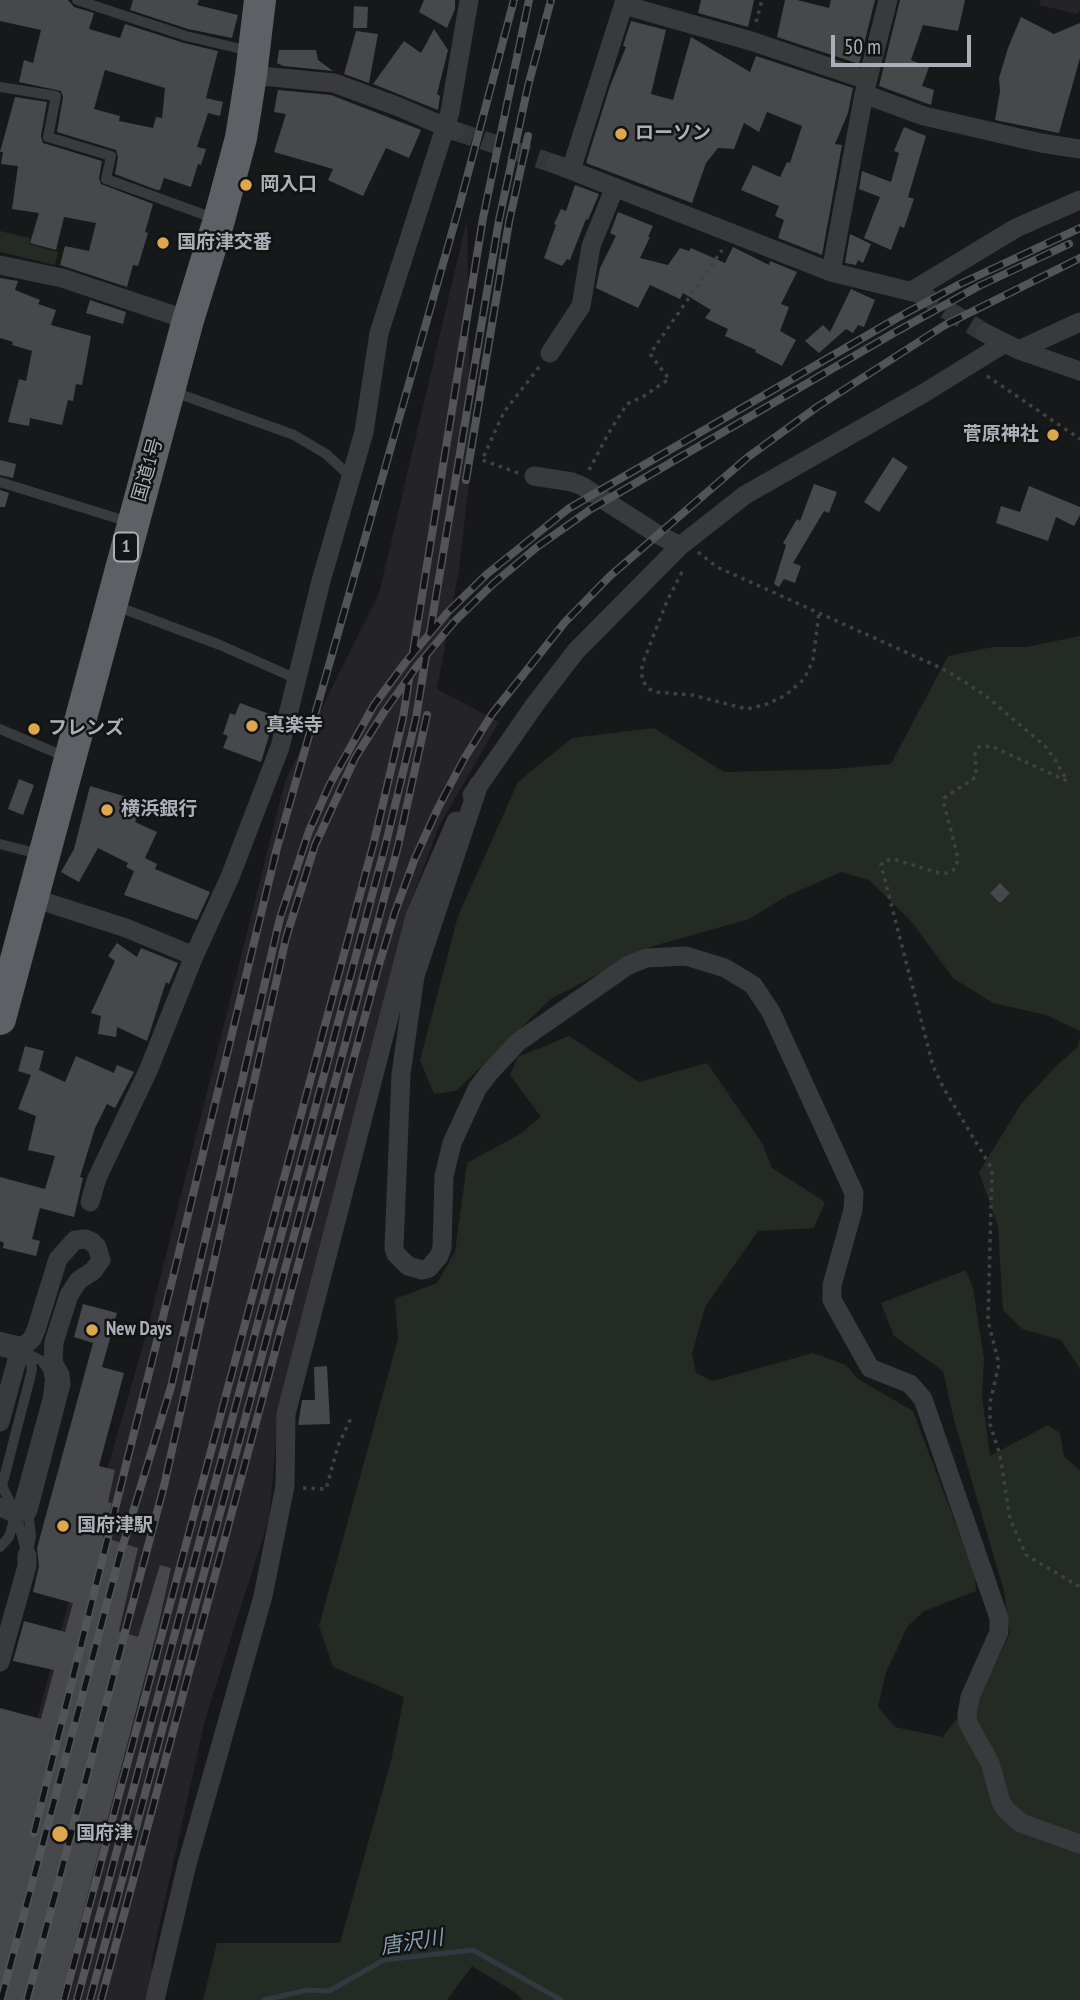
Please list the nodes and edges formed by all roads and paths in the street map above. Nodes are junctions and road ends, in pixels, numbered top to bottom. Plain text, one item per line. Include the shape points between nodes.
1 (77, 0) edge
2 (260, 0) edge
3 (470, 0) edge
4 (762, 0) edge
5 (888, 0) edge
6 (625, 2) edge
7 (751, 41) junction
8 (253, 63) junction
9 (0, 87) edge
10 (865, 87) junction
11 (450, 130) junction
12 (1080, 149) edge
13 (615, 187) junction
14 (1080, 200) edge
15 (219, 220) junction
16 (733, 234) junction
17 (0, 265) edge
18 (831, 272) junction
19 (188, 320) junction
20 (1080, 322) edge
21 (985, 332) tunnel mouth
22 (1012, 347) junction
23 (550, 353) joint
24 (970, 365) junction
25 (1080, 371) edge
26 (170, 390) junction
27 (1080, 439) edge
28 (534, 476) joint
29 (352, 477) junction
30 (0, 482) edge
31 (582, 486) junction
32 (133, 524) junction
33 (687, 545) junction
34 (111, 604) junction
35 (819, 612) junction
36 (297, 680) junction
37 (0, 729) edge
38 (70, 758) junction
39 (479, 784) junction
40 (0, 844) edge
41 (43, 855) junction
42 (33, 898) junction
43 (194, 957) junction
44 (0, 1019) edge
45 (90, 1202) dead end
46 (10, 1347) edge
47 (351, 1418) dead end
48 (0, 1422) edge
49 (326, 1489) dead end
50 (15, 1511) edge
51 (0, 1547) edge
52 (27, 1555) joint
53 (1080, 1587) edge
54 (0, 1662) edge
55 (1080, 1844) edge
56 (155, 2000) edge

1 - 8 lane
2 - 8 highway, 国道1号 / 1
3 - 11 street
4 - 7 path
5 - 10 street
6 - 7 street
6 - 13 street via 563,167
7 - 10 street
8 - 11 street via 334,83
8 - 15 highway, 国道1号 / 1 via 241,138
9 - 15 lane via 56,96 48,137 110,156 106,179
10 - 12 street via 924,116
10 - 18 street
11 - 29 street via 379,334
13 - 16 street
13 - 23 street via 591,246 581,306
14 - 18 street via 1016,228 917,292
15 - 19 highway, 国道1号 / 1
16 - 18 street
16 - 31 path via 650,354 668,379 627,404
17 - 19 street via 62,278
19 - 26 highway, 国道1号 / 1
20 - 22 street
21 - 22 street
22 - 24 street
22 - 25 street
23 - 28 path via 504,412 482,460
24 - 27 path
24 - 33 street via 745,495
26 - 29 lane via 293,435 326,453
26 - 32 highway, 国道1号 / 1
28 - 31 street
29 - 36 street
30 - 32 lane
31 - 33 street via 657,534
32 - 34 highway, 国道1号 / 1
33 - 35 path via 717,566
33 - 35 path via 642,666 642,680 649,689 747,709 767,704 804,680 813,661
33 - 39 street via 576,651
34 - 36 lane
34 - 38 highway, 国道1号 / 1
35 - 53 path via 943,670 977,691 1045,746 1067,781 991,746 979,747 976,776 944,798 958,858 956,868 939,873 896,860 881,865 933,1066 992,1169 988,1321 999,1364 989,1403 990,1424 1010,1519 1026,1555
36 - 43 street via 261,800
37 - 38 lane
38 - 41 highway, 国道1号 / 1
39 - 55 street via 415,976 401,1074 396,1254 408,1266 422,1269 439,1256 444,1177 460,1123 477,1089 518,1042 627,965 646,958 686,956 743,976 771,1012 854,1193 832,1300 870,1368 910,1384 923,1399 999,1618 999,1632 970,1697 968,1723 990,1763 1006,1810 1021,1823
39 - 56 street via 457,817 415,915 286,1414 285,1486 262,1596 187,1864
40 - 41 lane
41 - 42 highway, 国道1号 / 1
42 - 43 street
42 - 44 highway, 国道1号 / 1
43 - 45 street
46 - 48 street
46 - 50 lane via 31,1363 32,1370 2,1486
46 - 50 lane via 41,1361 50,1379
46 - 50 street via 32,1339 58,1259 75,1240 92,1242 100,1260 69,1295 54,1342 53,1362 61,1384
47 - 49 path
50 - 51 lane via 9,1537
50 - 52 lane via 31,1536
52 - 54 street

